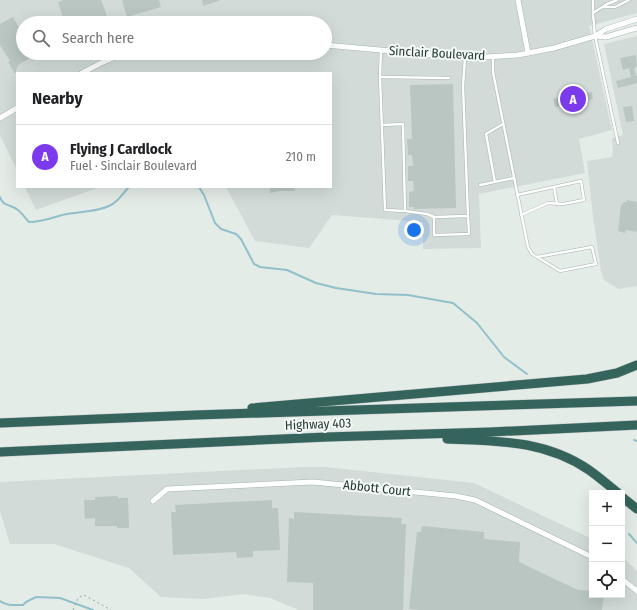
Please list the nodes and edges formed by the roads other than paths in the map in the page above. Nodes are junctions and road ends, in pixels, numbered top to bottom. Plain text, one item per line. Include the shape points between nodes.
1 (518, 0) edge
2 (593, 0) edge
3 (617, 0) edge
4 (629, 0) edge
5 (603, 7) junction
6 (592, 14) junction
7 (637, 19) edge
8 (637, 28) edge
9 (595, 36) junction
10 (332, 46) edge
11 (381, 50) junction
12 (528, 53) junction
13 (493, 56) junction
14 (465, 57) junction
15 (108, 60) edge
16 (84, 72) edge
17 (380, 77) junction
18 (449, 78) dead end
19 (16, 109) edge
20 (0, 118) edge
21 (503, 124) junction
22 (382, 125) junction
23 (618, 143) dead end
24 (514, 178) junction
25 (496, 182) junction
26 (480, 185) dead end
27 (554, 187) junction
28 (517, 195) junction
29 (557, 204) junction
30 (405, 211) junction
31 (521, 215) junction
32 (468, 216) junction
33 (434, 217) junction
34 (538, 257) junction
35 (637, 365) edge
36 (637, 401) edge
37 (196, 415) junction
38 (0, 423) edge
39 (637, 425) edge
40 (327, 437) junction
41 (0, 452) edge
42 (614, 490) edge
43 (625, 499) edge
44 (154, 501) dead end
45 (637, 509) edge
46 (589, 556) edge
47 (625, 581) edge
48 (637, 591) edge

1 - 12 street
2 - 6 lane
3 - 5 lane
4 - 5 lane via 615,7
5 - 6 lane
6 - 9 lane
7 - 9 street, Sinclair Boulevard via 606,29
8 - 9 street, Sinclair Boulevard via 606,37
9 - 12 street, Sinclair Boulevard
9 - 23 lane
10 - 11 street, Sinclair Boulevard
11 - 14 street, Sinclair Boulevard
11 - 17 lane
12 - 13 street, Sinclair Boulevard
13 - 14 street, Sinclair Boulevard
13 - 21 lane via 493,72
14 - 32 lane via 463,86
15 - 16 street
17 - 18 lane
17 - 22 lane
19 - 20 street
21 - 24 lane
21 - 25 lane via 486,134
22 - 30 lane via 385,210
22 - 30 lane via 403,124
24 - 25 lane
24 - 28 lane
25 - 26 lane
27 - 28 lane
27 - 29 lane
27 - 29 lane via 580,181 584,200
28 - 31 lane
29 - 31 lane via 548,203
30 - 33 lane
31 - 34 lane via 528,247 532,254
32 - 33 lane
32 - 33 lane via 469,234 434,235
34 - 34 lane via 560,271 596,264 592,247
35 - 37 highway via 617,373 587,379 220,410
36 - 37 highway, Highway 403
37 - 38 highway, Highway 403
39 - 40 highway, Highway 403
40 - 41 highway, Highway 403
40 - 42 highway via 343,440 451,439 514,442 556,452 589,470
43 - 45 highway
44 - 46 street, Abbott Court via 167,489 313,482 456,496 475,500
47 - 48 street

